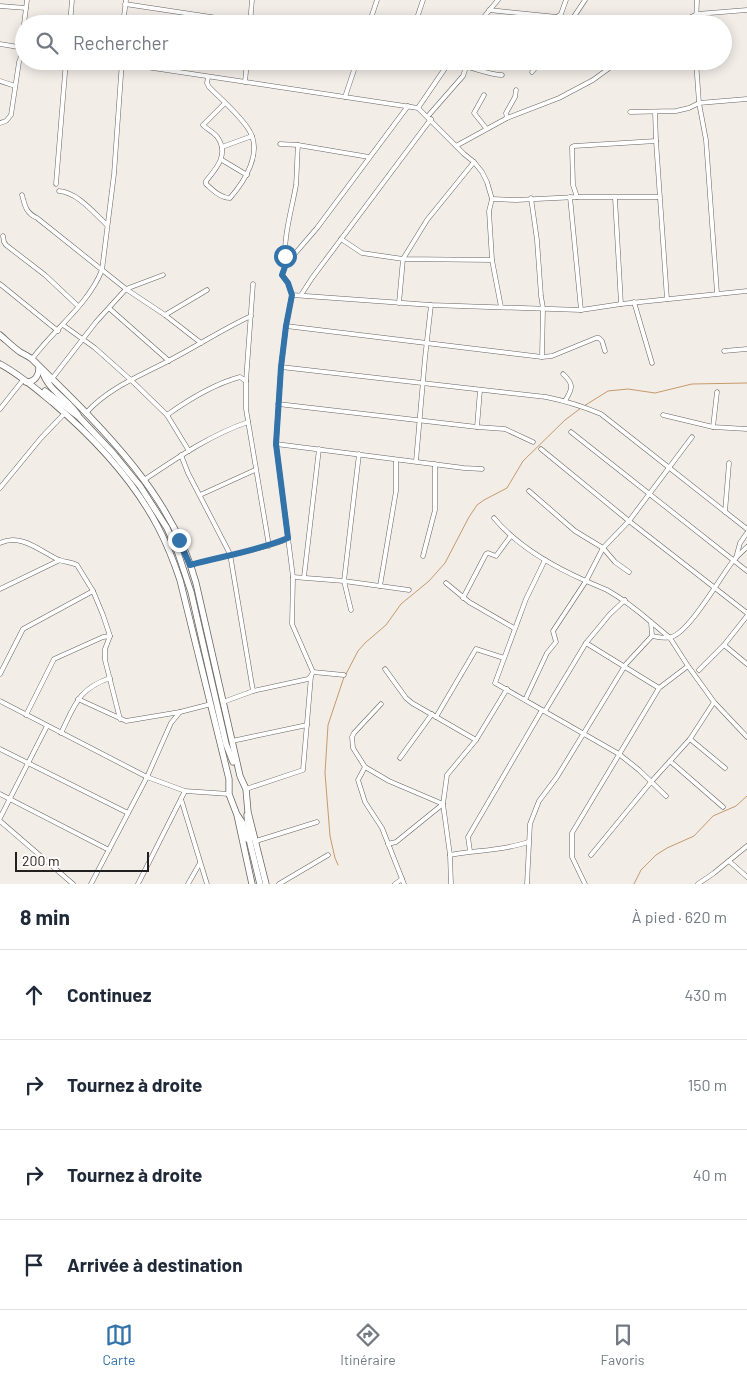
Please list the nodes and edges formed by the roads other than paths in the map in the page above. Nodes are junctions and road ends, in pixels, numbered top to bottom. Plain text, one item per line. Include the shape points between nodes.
1 (27, 0) edge
2 (72, 0) edge
3 (252, 0) edge
4 (377, 0) edge
5 (423, 0) edge
6 (498, 0) edge
7 (566, 0) edge
8 (585, 0) edge
9 (697, 0) edge
10 (126, 2) edge
11 (0, 6) edge
12 (26, 8) junction
13 (489, 10) junction
14 (747, 10) edge
15 (697, 14) joint
16 (25, 15) edge
17 (71, 15) edge
18 (124, 15) edge
19 (203, 15) edge
20 (251, 15) edge
21 (372, 15) edge
22 (418, 15) edge
23 (485, 15) edge
24 (538, 15) edge
25 (560, 15) edge
26 (575, 15) edge
27 (0, 44) edge
28 (15, 46) edge
29 (18, 70) edge
30 (65, 70) edge
31 (121, 70) edge
32 (165, 70) edge
33 (246, 70) edge
34 (354, 70) edge
35 (444, 70) edge
36 (465, 70) edge
37 (481, 70) edge
38 (607, 70) edge
39 (697, 70) edge
40 (502, 74) dead end
41 (208, 77) junction
42 (0, 81) edge
43 (245, 82) junction
44 (15, 86) junction
45 (516, 90) dead end
46 (484, 95) dead end
47 (345, 97) junction
48 (747, 99) edge
49 (225, 103) junction
50 (699, 103) junction
51 (408, 106) junction
52 (418, 108) junction
53 (630, 112) dead end
54 (656, 112) junction
55 (430, 118) junction
56 (507, 118) junction
57 (0, 123) edge
58 (486, 128) junction
59 (252, 136) junction
60 (656, 141) junction
61 (280, 144) dead end
62 (298, 145) junction
63 (456, 146) junction
64 (222, 147) junction
65 (369, 157) junction
66 (222, 160) junction
67 (474, 162) junction
68 (247, 175) junction
69 (56, 184) dead end
70 (58, 191) dead end
71 (22, 195) dead end
72 (570, 197) junction
73 (577, 197) junction
74 (659, 197) junction
75 (531, 198) junction
76 (615, 198) junction
77 (492, 199) junction
78 (107, 225) junction
79 (3, 236) dead end
80 (341, 239) junction
81 (403, 259) junction
82 (492, 260) junction
83 (286, 264) junction
84 (102, 270) junction
85 (163, 275) dead end
86 (0, 284) edge
87 (253, 284) dead end
88 (126, 289) junction
89 (207, 290) dead end
90 (747, 291) edge
91 (717, 293) junction
92 (292, 295) junction
93 (301, 295) junction
94 (666, 299) junction
95 (634, 302) junction
96 (399, 303) junction
97 (621, 304) junction
98 (432, 305) junction
99 (78, 306) junction
100 (501, 307) junction
101 (543, 308) junction
102 (110, 309) junction
103 (581, 310) junction
104 (165, 315) junction
105 (251, 316) junction
106 (63, 325) junction
107 (286, 326) junction
108 (58, 331) junction
109 (0, 335) edge
110 (84, 339) junction
111 (3, 341) edge
112 (201, 343) junction
113 (427, 343) junction
114 (747, 349) edge
115 (605, 351) dead end
116 (724, 351) dead end
117 (542, 357) junction
118 (32, 359) junction
119 (169, 361) junction
120 (652, 363) dead end
121 (0, 365) edge
122 (281, 367) junction
123 (41, 369) junction
124 (563, 374) dead end
125 (51, 380) junction
126 (246, 380) junction
127 (132, 381) junction
128 (27, 382) junction
129 (422, 383) junction
130 (480, 390) junction
131 (717, 392) dead end
132 (565, 400) junction
133 (278, 404) junction
134 (0, 410) edge
135 (65, 413) junction
136 (86, 414) junction
137 (166, 415) junction
138 (663, 415) dead end
139 (78, 417) junction
140 (419, 420) junction
141 (248, 422) junction
142 (477, 427) junction
143 (714, 427) junction
144 (747, 429) edge
145 (571, 432) dead end
146 (692, 437) dead end
147 (533, 442) dead end
148 (276, 444) junction
149 (319, 449) junction
150 (541, 449) dead end
151 (189, 451) junction
152 (358, 454) junction
153 (181, 455) junction
154 (396, 460) junction
155 (416, 461) junction
156 (730, 463) dead end
157 (434, 464) junction
158 (669, 467) junction
159 (482, 469) dead end
160 (255, 470) junction
161 (144, 480) junction
162 (0, 488) edge
163 (529, 491) dead end
164 (649, 494) junction
165 (200, 495) junction
166 (725, 512) junction
167 (494, 518) dead end
168 (629, 521) junction
169 (747, 529) edge
170 (747, 533) edge
171 (510, 536) junction
172 (288, 538) junction
173 (0, 543) edge
174 (269, 546) junction
175 (747, 547) edge
176 (603, 548) junction
177 (230, 554) junction
178 (423, 556) dead end
179 (735, 559) junction
180 (60, 560) junction
181 (545, 560) junction
182 (190, 565) junction
183 (747, 571) edge
184 (629, 572) dead end
185 (293, 577) junction
186 (304, 577) junction
187 (586, 581) junction
188 (344, 582) junction
189 (446, 583) dead end
190 (380, 586) junction
191 (0, 589) edge
192 (716, 589) junction
193 (408, 590) dead end
194 (93, 592) junction
195 (463, 598) junction
196 (625, 600) junction
197 (351, 610) dead end
198 (747, 615) edge
199 (651, 622) junction
200 (514, 628) junction
201 (110, 636) junction
202 (652, 636) junction
203 (670, 638) junction
204 (586, 643) junction
205 (724, 646) junction
206 (504, 658) junction
207 (747, 664) edge
208 (688, 666) junction
209 (624, 667) junction
210 (385, 669) dead end
211 (699, 670) dead end
212 (0, 674) edge
213 (312, 674) junction
214 (344, 675) dead end
215 (110, 678) junction
216 (659, 688) junction
217 (507, 689) junction
218 (253, 691) junction
219 (78, 699) junction
220 (525, 700) junction
221 (0, 701) edge
222 (223, 702) junction
223 (714, 702) junction
224 (211, 704) junction
225 (381, 704) dead end
226 (544, 710) junction
227 (180, 712) junction
228 (26, 715) junction
229 (434, 716) junction
230 (120, 719) junction
231 (307, 725) junction
232 (47, 726) junction
233 (61, 733) junction
234 (582, 733) junction
235 (747, 737) edge
236 (476, 740) junction
237 (690, 740) junction
238 (229, 743) junction
239 (0, 749) edge
240 (619, 754) junction
241 (400, 758) dead end
242 (670, 761) junction
243 (28, 763) junction
244 (365, 767) junction
245 (725, 768) dead end
246 (147, 777) junction
247 (229, 779) junction
248 (651, 782) junction
249 (229, 786) junction
250 (245, 787) junction
251 (185, 791) junction
252 (0, 794) edge
253 (229, 794) junction
254 (666, 796) dead end
255 (181, 798) junction
256 (246, 798) junction
257 (10, 799) junction
258 (232, 801) junction
259 (443, 804) junction
260 (723, 806) dead end
261 (128, 813) junction
262 (236, 815) junction
263 (0, 819) edge
264 (317, 822) dead end
265 (253, 842) junction
266 (528, 842) junction
267 (388, 844) junction
268 (747, 846) edge
269 (109, 850) junction
270 (470, 851) junction
271 (328, 855) dead end
272 (450, 855) junction
273 (591, 855) dead end
274 (729, 861) junction
275 (200, 863) junction
276 (747, 877) edge
277 (402, 879) junction
278 (73, 884) edge
279 (91, 884) edge
280 (138, 884) edge
281 (188, 884) edge
282 (206, 884) edge
283 (252, 884) edge
284 (260, 884) edge
285 (266, 884) edge
286 (279, 884) edge
287 (395, 884) edge
288 (404, 884) edge
289 (451, 884) edge
290 (527, 884) edge
291 (585, 884) edge
292 (698, 884) edge

1 - 12 street
2 - 17 street
3 - 20 street
4 - 21 street
5 - 22 street
6 - 13 street
7 - 25 street
8 - 26 street
9 - 15 street
10 - 18 street
10 - 19 street
11 - 12 street
12 - 16 street
13 - 23 street
13 - 24 street
14 - 15 street
27 - 28 street
29 - 44 street
30 - 69 street
31 - 78 street
32 - 41 street
33 - 43 street
34 - 47 street
35 - 52 street
36 - 55 street
37 - 40 street
38 - 56 street via 559,98
39 - 50 street
41 - 43 street
41 - 49 street via 209,87
42 - 44 street
43 - 47 street
44 - 57 street via 11,115 6,122
45 - 56 street
46 - 58 street via 474,113
47 - 51 street
48 - 50 street
49 - 59 street
49 - 64 street via 203,125 219,139
50 - 54 street via 676,111
50 - 91 street via 706,140
51 - 52 street
51 - 65 street
52 - 55 street
53 - 54 street
54 - 60 street
55 - 63 street
55 - 80 street
56 - 58 street
58 - 63 street
59 - 64 street
59 - 68 street via 252,160
60 - 73 street via 572,147 573,185
60 - 74 street
61 - 62 street
62 - 65 street
62 - 83 street
63 - 67 street
64 - 66 street
65 - 83 street
66 - 68 street
66 - 68 street via 206,182 220,196 230,198
67 - 77 street via 482,172
67 - 81 street via 427,220
70 - 78 street via 75,197
71 - 84 street via 28,213
72 - 73 street
72 - 75 street
72 - 103 street
73 - 76 street
74 - 76 street
74 - 94 street
75 - 77 street
75 - 101 street
76 - 97 street
77 - 82 street via 489,212
78 - 84 street
79 - 99 street via 6,245
80 - 81 street via 362,253
80 - 93 street
81 - 82 street
81 - 96 street
82 - 100 street
83 - 92 street via 282,275
84 - 88 street
84 - 99 street
85 - 88 street
86 - 108 street
87 - 105 street
88 - 102 street
88 - 104 street
89 - 104 street
90 - 91 street
91 - 94 street
92 - 93 street
92 - 107 street
93 - 96 street
94 - 95 street
95 - 97 street
95 - 120 street
96 - 98 street
97 - 103 street
98 - 100 street
98 - 113 street
99 - 106 street
100 - 101 street
101 - 103 street
101 - 117 street
102 - 110 street
102 - 119 street
104 - 112 street
105 - 112 street
105 - 126 street
106 - 108 street
106 - 110 street
107 - 113 street
107 - 122 street
108 - 118 street
109 - 111 main road
110 - 125 street
110 - 127 street
111 - 118 main road
112 - 119 street
113 - 117 street
113 - 129 street
114 - 116 street
115 - 117 street via 602,341 596,338
118 - 123 main road
119 - 127 street
121 - 128 main road
122 - 129 street
122 - 133 street
123 - 125 main road
123 - 128 main road via 33,380
123 - 139 main road via 45,380
124 - 132 street via 572,385
125 - 136 main road
126 - 137 street via 240,377 227,381
126 - 141 street
127 - 136 street via 106,394
127 - 137 street
128 - 134 street
128 - 135 main road
128 - 139 main road via 44,390
129 - 130 street
129 - 140 street
130 - 132 street
130 - 142 street
131 - 143 street
132 - 158 street via 601,414
133 - 140 street
133 - 148 street
135 - 162 street
135 - 224 main road via 123,474 158,526 180,580
136 - 161 main road
137 - 151 street
138 - 143 street
139 - 238 main road via 140,486 178,553
140 - 142 street
140 - 155 street
141 - 151 street
141 - 160 street
142 - 147 street via 505,429
143 - 144 street
145 - 164 street
146 - 158 street
148 - 149 street
148 - 172 street
149 - 152 street
149 - 186 street
150 - 168 street
151 - 153 street
152 - 154 street
152 - 188 street
153 - 161 street
153 - 165 street
154 - 155 street
154 - 190 street via 396,491
155 - 157 street
156 - 166 street
157 - 159 street
157 - 178 street via 435,510
158 - 164 street
158 - 166 street
160 - 165 street
160 - 174 street
161 - 182 main road via 167,516
163 - 176 street via 575,531
164 - 168 street
164 - 179 street
165 - 177 street
166 - 169 street
167 - 171 street
168 - 176 street
168 - 192 street
170 - 179 street
171 - 181 street
171 - 195 street via 496,556 486,554
172 - 174 street
172 - 185 street
173 - 180 street via 20,540
174 - 177 street
175 - 179 street
176 - 184 street via 614,562
176 - 187 street
177 - 182 street
177 - 218 street
179 - 183 street
179 - 192 street
180 - 191 street
180 - 194 street via 77,566
181 - 187 street
181 - 200 street
182 - 222 main road
185 - 186 street
185 - 213 street via 292,624
186 - 188 street
187 - 196 street
187 - 220 street via 553,631 556,642 547,653
188 - 190 street
188 - 197 street
189 - 195 street
190 - 193 street
192 - 198 street
192 - 203 street via 684,628
194 - 201 street
194 - 212 street via 23,629
195 - 200 street
196 - 199 street
196 - 204 street
198 - 205 street
199 - 202 street
199 - 203 street
200 - 206 street
201 - 215 street via 105,654
201 - 228 street via 54,659
202 - 203 street
202 - 209 street
203 - 208 street
204 - 209 street
204 - 226 street
205 - 207 street
205 - 211 street
206 - 217 street via 495,682
206 - 229 street via 476,649
208 - 216 street
208 - 223 street
209 - 216 street
209 - 234 street
210 - 229 street via 406,698
213 - 214 street
213 - 218 street via 308,679
213 - 231 street
215 - 219 street via 94,684
215 - 230 street
216 - 240 street
217 - 220 street
217 - 236 street
218 - 222 street
219 - 230 street
219 - 233 street
220 - 226 street
221 - 228 street
222 - 238 main road
223 - 235 street
223 - 237 street
224 - 227 street
224 - 247 main road
225 - 244 street via 352,737 353,748
226 - 234 street
226 - 270 street via 468,837
227 - 230 street via 130,721
227 - 246 street via 171,723
228 - 232 street
229 - 236 street
229 - 241 street
231 - 238 street
231 - 250 street via 302,772
232 - 233 street
232 - 243 street
233 - 246 street
234 - 240 street
234 - 266 street via 532,815
236 - 259 street via 447,774
237 - 242 street
237 - 245 street
238 - 247 main road via 226,754
238 - 250 main road
239 - 243 street
240 - 248 street
240 - 291 street via 572,833 572,857
242 - 248 street
242 - 260 street
243 - 257 street
243 - 261 street
244 - 259 street
244 - 267 street via 358,780 365,802
246 - 251 street
246 - 261 street
247 - 249 main road
248 - 254 street
248 - 273 street
249 - 250 main road via 236,782
249 - 253 main road
250 - 256 main road
251 - 253 street
251 - 255 street
252 - 257 street
253 - 258 main road
255 - 275 street
255 - 280 street
256 - 258 main road via 243,802
256 - 265 main road
257 - 263 street
257 - 269 street
258 - 262 main road
259 - 267 street via 396,842
259 - 272 street
261 - 269 street
262 - 265 main road via 242,822 246,837
262 - 283 main road
263 - 278 street
264 - 265 street
265 - 284 main road
265 - 285 main road
266 - 270 street via 514,848
266 - 290 street
267 - 277 street
268 - 274 street
269 - 279 street
270 - 272 street
271 - 286 street
272 - 289 street
274 - 276 street
274 - 292 street
275 - 281 street
275 - 282 street
277 - 287 street
277 - 288 street

